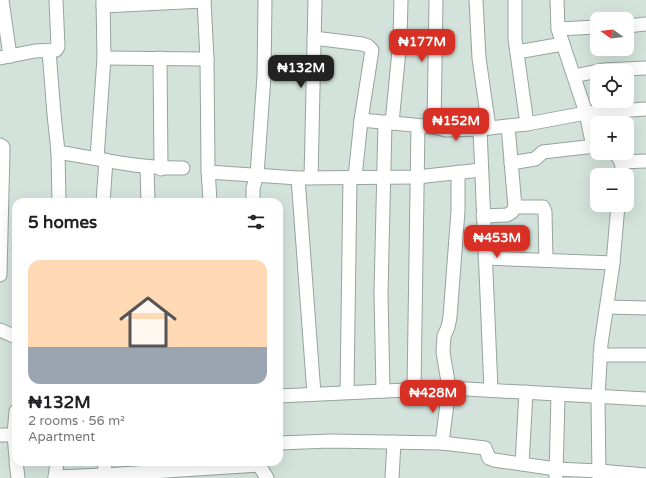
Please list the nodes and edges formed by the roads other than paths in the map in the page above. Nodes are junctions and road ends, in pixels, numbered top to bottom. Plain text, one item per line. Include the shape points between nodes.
1 (2, 0) edge
2 (56, 0) edge
3 (204, 0) edge
4 (265, 0) edge
5 (315, 0) edge
6 (401, 0) edge
7 (436, 0) edge
8 (476, 0) edge
9 (515, 0) edge
10 (557, 0) edge
11 (103, 3) edge
12 (2, 17) edge
13 (646, 24) edge
14 (634, 25) edge
15 (590, 27) edge
16 (558, 29) junction
17 (314, 38) junction
18 (563, 44) junction
19 (49, 50) junction
20 (517, 52) junction
21 (5, 57) edge
22 (104, 58) junction
23 (160, 58) junction
24 (207, 59) junction
25 (646, 68) edge
26 (574, 76) junction
27 (646, 109) edge
28 (586, 113) junction
29 (361, 120) junction
30 (388, 123) junction
31 (527, 124) junction
32 (418, 126) junction
33 (508, 126) junction
34 (434, 127) junction
35 (484, 129) junction
36 (590, 132) edge
37 (0, 145) edge
38 (590, 147) edge
39 (58, 152) junction
40 (101, 159) junction
41 (634, 160) edge
42 (646, 162) edge
43 (511, 163) junction
44 (147, 167) junction
45 (183, 168) dead end
46 (161, 169) junction
47 (481, 170) junction
48 (208, 172) junction
49 (458, 172) junction
50 (257, 175) junction
51 (384, 176) junction
52 (417, 176) junction
53 (352, 177) junction
54 (298, 178) junction
55 (311, 178) junction
56 (59, 198) edge
57 (103, 198) edge
58 (148, 198) edge
59 (210, 198) edge
60 (253, 198) edge
61 (515, 207) junction
62 (617, 212) edge
63 (483, 216) junction
64 (485, 258) junction
65 (546, 260) junction
66 (613, 263) junction
67 (0, 275) edge
68 (607, 307) junction
69 (646, 308) edge
70 (0, 330) edge
71 (12, 335) edge
72 (600, 355) junction
73 (646, 355) edge
74 (449, 388) junction
75 (414, 389) junction
76 (490, 390) junction
77 (383, 391) junction
78 (347, 392) junction
79 (526, 392) junction
80 (314, 394) junction
81 (558, 395) junction
82 (283, 396) edge
83 (598, 397) junction
84 (646, 399) edge
85 (0, 435) edge
86 (12, 435) edge
87 (394, 442) junction
88 (283, 443) edge
89 (442, 443) junction
90 (522, 464) junction
91 (16, 466) edge
92 (56, 466) edge
93 (105, 466) edge
94 (219, 466) edge
95 (260, 466) edge
96 (155, 471) edge
97 (556, 474) edge
98 (600, 474) edge
99 (646, 475) edge
100 (55, 477) edge
101 (104, 477) edge
102 (18, 478) edge
103 (267, 478) edge
104 (392, 478) edge

1 - 12 street
2 - 19 street via 58,47 56,50
3 - 11 street
3 - 24 street
4 - 50 street via 264,76
5 - 17 street
6 - 30 street via 400,40
7 - 34 street
8 - 35 street
9 - 20 street
10 - 16 street
11 - 22 street
12 - 21 street
13 - 14 street
15 - 16 street
16 - 18 street
17 - 29 street via 362,44 372,50
17 - 55 street
18 - 20 street
18 - 26 street
19 - 21 street
19 - 39 street
20 - 31 street
22 - 23 street
22 - 40 street
23 - 24 street
23 - 46 street
24 - 48 street
25 - 26 street via 603,70
26 - 28 street
27 - 28 street
28 - 31 street
28 - 36 street
29 - 30 street
29 - 53 street
30 - 32 street
30 - 51 street
31 - 33 street
32 - 34 street
32 - 52 street
33 - 35 street
33 - 43 street
34 - 35 street via 446,130
35 - 47 street
37 - 67 street via 3,150
38 - 43 street via 543,152 535,158
39 - 40 street
39 - 56 street
40 - 44 street
40 - 57 street
41 - 42 street
43 - 61 street
44 - 46 street
44 - 58 street
45 - 46 street
47 - 49 street
47 - 63 street
48 - 50 street
48 - 59 street
49 - 52 street
49 - 74 street via 454,278 443,352
50 - 54 street
50 - 60 street
51 - 52 street
51 - 53 street
51 - 77 street via 381,293
52 - 75 street
53 - 55 street
53 - 78 street
54 - 55 street
54 - 80 street
61 - 63 street via 507,215
61 - 65 street via 543,207
62 - 66 street
63 - 64 street
64 - 65 street
64 - 76 street
65 - 66 street
66 - 68 street
68 - 69 street
68 - 72 street
70 - 71 street
72 - 73 street
72 - 83 street
74 - 75 street
74 - 76 street
74 - 89 street
75 - 77 street
76 - 79 street
77 - 78 street
78 - 80 street
79 - 81 street
79 - 90 street
80 - 82 street
81 - 83 street
81 - 97 street
83 - 84 street
83 - 98 street
85 - 86 street
87 - 88 street
87 - 89 street
87 - 104 street
89 - 90 street via 485,448 489,458
90 - 97 street
91 - 102 street
92 - 100 street
93 - 101 street
94 - 96 street
95 - 103 street
96 - 101 street
97 - 98 street
98 - 99 street
100 - 101 street

